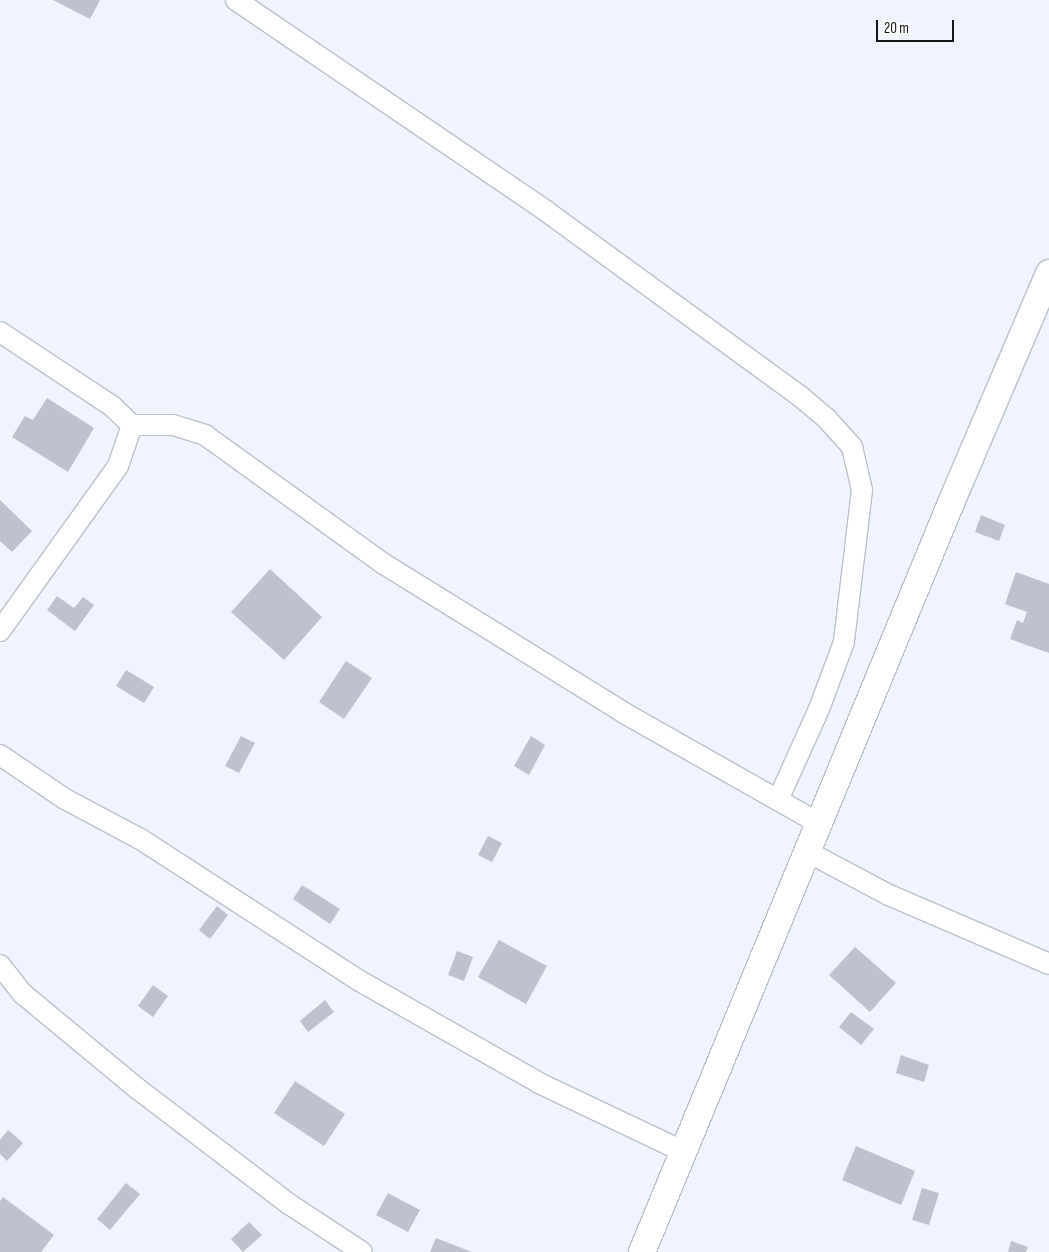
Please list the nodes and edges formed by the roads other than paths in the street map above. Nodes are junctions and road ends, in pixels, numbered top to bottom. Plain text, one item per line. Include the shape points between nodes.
1 (236, 0) edge
2 (1049, 273) edge
3 (0, 332) edge
4 (132, 425) junction
5 (0, 631) edge
6 (0, 755) edge
7 (778, 800) junction
8 (820, 824) junction
9 (808, 852) junction
10 (1049, 964) edge
11 (0, 965) edge
12 (684, 1152) junction
13 (362, 1252) edge
14 (642, 1252) edge

1 - 7 street via 554,217 801,397 852,447 862,490 844,642
2 - 8 street
3 - 4 street via 112,406
4 - 5 street via 118,466
4 - 7 street via 173,425 205,434 384,564 624,713
6 - 12 street via 65,798 142,840 358,980 539,1083
7 - 8 street
8 - 9 street
9 - 10 street via 889,895
9 - 12 street
11 - 13 street via 23,994 138,1090 289,1204
12 - 14 street

